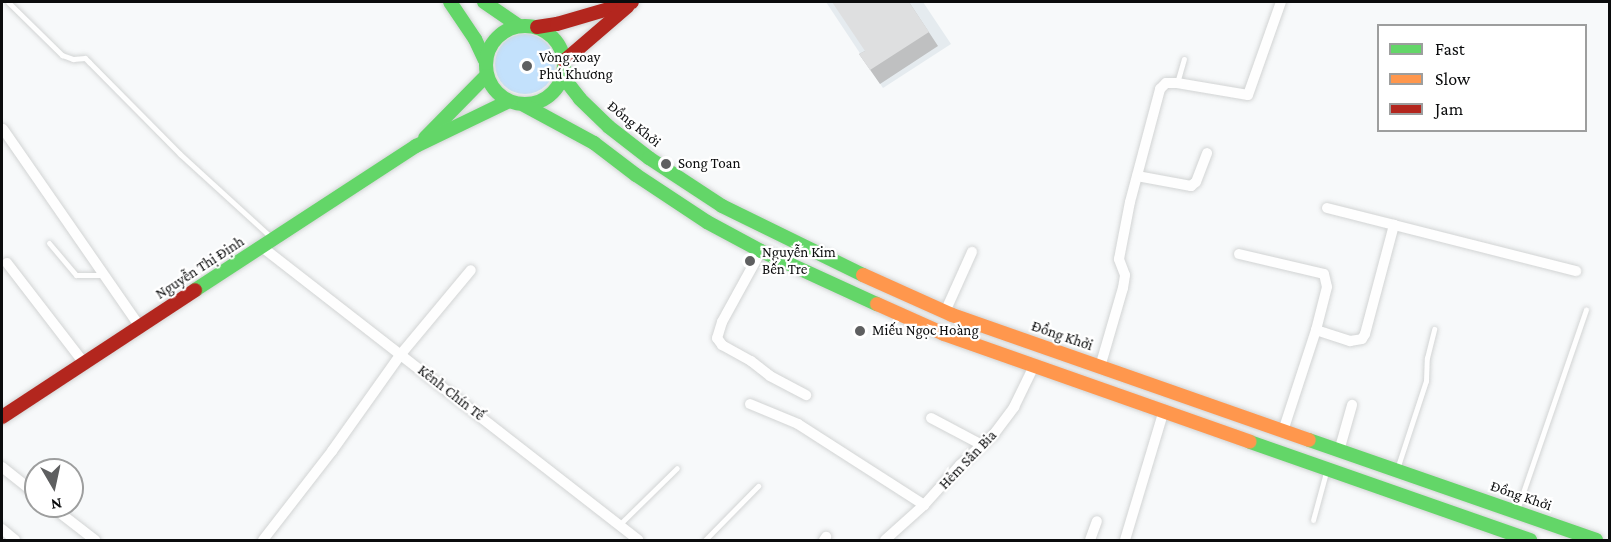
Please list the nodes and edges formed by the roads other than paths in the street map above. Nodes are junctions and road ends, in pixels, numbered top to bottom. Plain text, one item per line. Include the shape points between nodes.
1 (8, 2) edge
2 (450, 2) edge
3 (483, 2) edge
4 (632, 2) edge
5 (1281, 2) edge
6 (519, 26) junction
7 (537, 27) junction
8 (1184, 59) dead end
9 (485, 60) junction
10 (564, 61) junction
11 (486, 76) junction
12 (563, 76) junction
13 (1177, 83) junction
14 (509, 102) junction
15 (524, 105) junction
16 (3, 129) dead end
17 (416, 146) junction
18 (1207, 153) dead end
19 (649, 158) junction
20 (636, 175) junction
21 (1137, 176) junction
22 (1327, 208) dead end
23 (1394, 225) junction
24 (49, 243) dead end
25 (268, 243) junction
26 (761, 251) junction
27 (972, 252) dead end
28 (1239, 254) dead end
29 (7, 263) dead end
30 (471, 270) dead end
31 (1576, 271) dead end
32 (105, 275) junction
33 (1586, 310) dead end
34 (949, 314) junction
35 (140, 327) junction
36 (1434, 329) dead end
37 (1316, 330) junction
38 (944, 334) junction
39 (401, 354) junction
40 (84, 363) junction
41 (1034, 366) junction
42 (1101, 367) junction
43 (806, 395) dead end
44 (750, 404) dead end
45 (1352, 405) dead end
46 (1163, 413) junction
47 (2, 417) edge
48 (931, 418) dead end
49 (1283, 431) junction
50 (982, 445) junction
51 (1339, 451) junction
52 (2, 467) edge
53 (677, 468) dead end
54 (1329, 470) junction
55 (1396, 471) junction
56 (24, 484) edge
57 (758, 486) dead end
58 (924, 505) junction
59 (1516, 511) junction
60 (67, 518) edge
61 (1313, 520) dead end
62 (1097, 521) dead end
63 (619, 525) junction
64 (2, 529) edge
65 (15, 540) edge
66 (95, 540) edge
67 (263, 540) edge
68 (639, 540) edge
69 (705, 540) edge
70 (885, 540) edge
71 (1090, 540) edge
72 (1125, 540) edge
73 (1530, 540) edge
74 (1596, 540) edge

1 - 25 lane, Kênh Chín Tế via 62,54 73,59 85,58
2 - 9 main road
3 - 6 main road
4 - 7 main road
4 - 10 main road
5 - 13 street via 1248,95
6 - 7 main road
6 - 9 main road via 500,34
7 - 10 main road via 556,40
8 - 13 lane
9 - 11 main road
10 - 12 main road
11 - 14 main road
11 - 17 main road, Nguyễn Thị Định
12 - 15 main road via 552,94
12 - 19 main road, Đồng Khởi via 609,127
13 - 21 street via 1166,83 1160,89
14 - 15 main road
14 - 17 main road, Nguyễn Thị Định
15 - 20 main road via 594,143
16 - 32 street
17 - 25 main road, Nguyễn Thị Định
18 - 21 street via 1191,186
19 - 20 main road
19 - 34 main road, Đồng Khởi via 722,206 811,252
20 - 26 main road via 707,222
21 - 42 street via 1119,259 1125,275 1123,288
22 - 23 street
23 - 31 street
23 - 37 street via 1362,339 1350,341
24 - 32 lane via 76,275
25 - 35 main road, Nguyễn Thị Định
25 - 39 street, Kênh Chín Tế
26 - 38 main road
26 - 43 street via 717,338 770,376
27 - 34 street
28 - 37 street via 1324,274 1327,287
29 - 40 street
30 - 39 street
32 - 35 street
33 - 59 lane
34 - 38 main road
34 - 42 main road, Đồng Khởi
35 - 40 main road, Nguyễn Thị Định
36 - 55 lane via 1423,390
37 - 49 street
38 - 41 main road
39 - 63 street, Kênh Chín Tế
39 - 67 street
40 - 47 main road, Nguyễn Thị Định
41 - 46 main road
41 - 50 street, Hẻm Sân Bia via 1006,420
42 - 49 main road, Đồng Khởi
44 - 58 street via 798,424
45 - 51 street
46 - 54 main road
46 - 72 street
48 - 50 street
49 - 51 main road, Đồng Khởi
50 - 58 street, Hẻm Sân Bia
51 - 54 main road
51 - 55 main road, Đồng Khởi
52 - 56 street
53 - 63 lane
54 - 61 lane
54 - 73 main road
55 - 59 main road, Đồng Khởi
57 - 69 lane
58 - 70 street, Hẻm Sân Bia
59 - 74 main road, Đồng Khởi
60 - 66 street
62 - 71 street
63 - 68 street, Kênh Chín Tế
64 - 65 street

